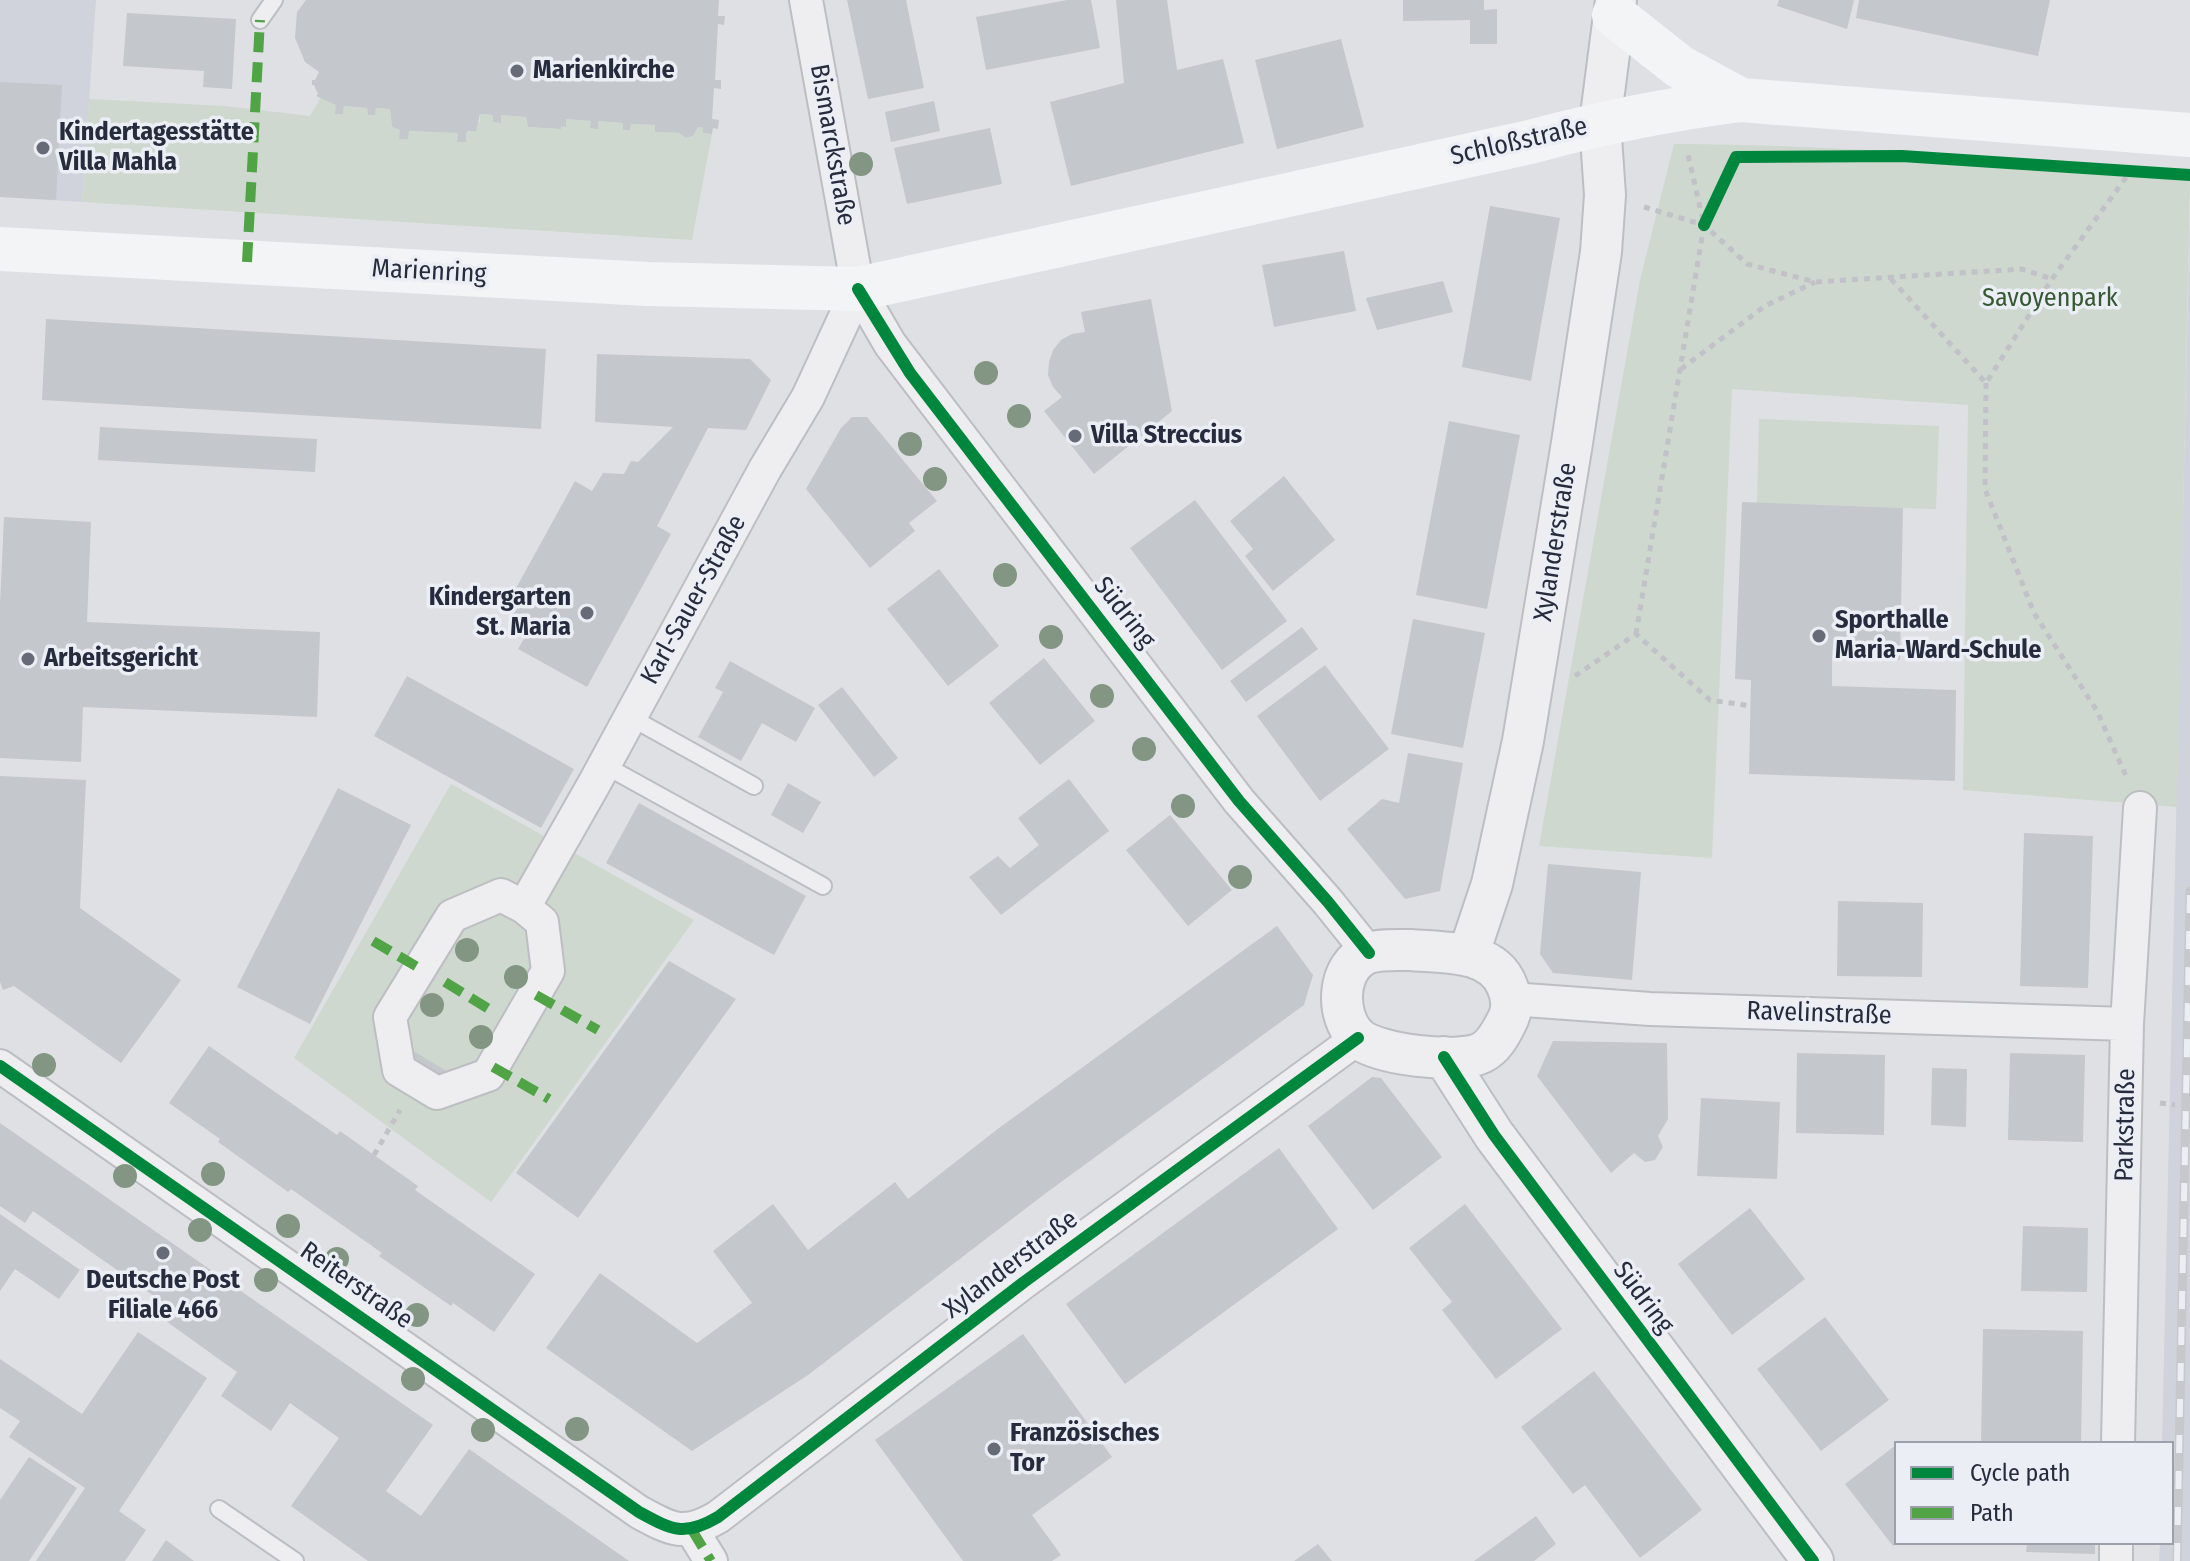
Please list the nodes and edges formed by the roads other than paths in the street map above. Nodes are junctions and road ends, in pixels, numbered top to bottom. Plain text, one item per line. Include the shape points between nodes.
1 (274, 0) edge
2 (806, 0) edge
3 (1615, 7) edge
4 (260, 20) dead end
5 (1741, 100) junction
6 (1600, 123) junction
7 (2190, 135) edge
8 (0, 249) edge
9 (858, 289) junction
10 (630, 717) junction
11 (604, 765) junction
12 (754, 786) dead end
13 (2140, 808) road end
14 (823, 886) dead end
15 (524, 907) junction
16 (1369, 953) junction
17 (1468, 956) junction
18 (1511, 999) junction
19 (2127, 1024) junction
20 (1358, 1038) junction
21 (1444, 1057) junction
22 (0, 1066) edge
23 (2118, 1441) edge
24 (219, 1509) dead end
25 (692, 1530) junction
26 (295, 1561) edge
27 (711, 1561) edge
28 (1813, 1561) edge

1 - 4 lane
2 - 9 street, Bismarckstraße
3 - 5 main road via 1680,67
3 - 6 street, Xylanderstraße
5 - 6 main road, Schloßstraße
5 - 7 main road, Schloßstraße
6 - 9 main road, Schloßstraße
6 - 17 street, Xylanderstraße via 1605,195 1601,252 1523,741 1492,884
8 - 9 main road, Marienring via 648,284
9 - 10 street, Karl-Sauer-Straße via 808,397
9 - 16 street, Südring via 910,373 1239,801
10 - 11 street, Karl-Sauer-Straße
10 - 12 lane
11 - 14 lane
11 - 15 street, Karl-Sauer-Straße
13 - 19 street, Parkstraße
15 - 15 street via 501,895 452,916 390,1017 399,1070 437,1093 488,1075 548,971 542,922
16 - 17 street via 1410,950
16 - 20 street via 1354,965 1341,1001
17 - 18 street via 1500,971
18 - 19 street, Ravelinstraße via 1650,1009
18 - 21 street via 1505,1025 1484,1052
19 - 23 street, Parkstraße
20 - 21 street via 1377,1048
20 - 25 street, Xylanderstraße via 1024,1282 718,1517
21 - 28 street, Südring via 1494,1135
22 - 25 street, Reiterstraße via 639,1512 666,1527
24 - 26 lane
25 - 27 street

